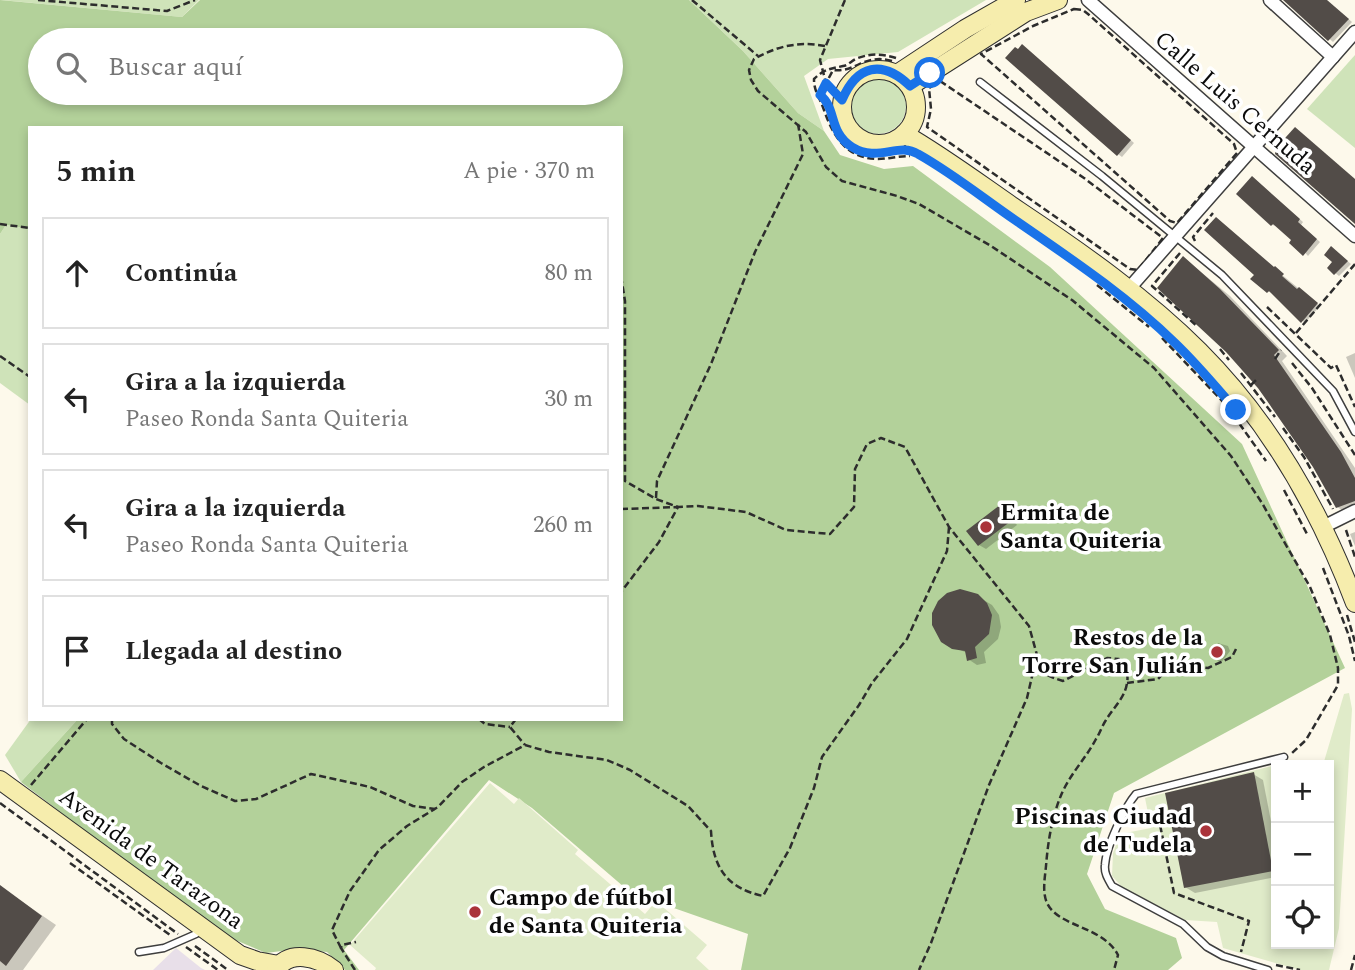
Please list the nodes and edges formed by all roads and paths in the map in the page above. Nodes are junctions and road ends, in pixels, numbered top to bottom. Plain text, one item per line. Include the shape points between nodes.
1 (38, 0) edge
2 (195, 0) edge
3 (692, 0) edge
4 (845, 0) edge
5 (1016, 0) edge
6 (1058, 0) edge
7 (1088, 0) edge
8 (1270, 0) edge
9 (1088, 14) joint
10 (1355, 32) edge
11 (825, 46) junction
12 (758, 56) junction
13 (1333, 57) junction
14 (823, 70) junction
15 (902, 73) junction
16 (980, 82) dead end
17 (826, 83) junction
18 (948, 86) joint
19 (842, 100) junction
20 (798, 124) junction
21 (907, 131) junction
22 (1253, 148) junction
23 (917, 153) dead end
24 (918, 159) dead end
25 (1217, 209) dead end
26 (0, 223) edge
27 (28, 228) edge
28 (1355, 236) edge
29 (1177, 237) junction
30 (1196, 245) dead end
31 (1355, 264) edge
32 (1099, 280) dead end
33 (1133, 284) junction
34 (1097, 285) dead end
35 (623, 288) edge
36 (1110, 288) dead end
37 (1266, 306) dead end
38 (1296, 333) junction
39 (1282, 350) dead end
40 (0, 356) edge
41 (1275, 359) dead end
42 (1289, 360) dead end
43 (28, 376) edge
44 (1257, 379) dead end
45 (1251, 385) dead end
46 (1218, 388) dead end
47 (1355, 407) edge
48 (1242, 418) dead end
49 (1355, 432) edge
50 (1355, 455) edge
51 (1266, 461) dead end
52 (1285, 482) dead end
53 (1281, 484) dead end
54 (1291, 492) dead end
55 (656, 499) junction
56 (678, 507) junction
57 (623, 509) edge
58 (1355, 511) edge
59 (1329, 523) junction
60 (949, 527) junction
61 (1351, 528) dead end
62 (1311, 541) dead end
63 (1355, 557) edge
64 (1355, 586) edge
65 (1336, 587) dead end
66 (623, 589) edge
67 (1350, 607) edge
68 (1355, 642) edge
69 (1236, 649) dead end
70 (1037, 655) junction
71 (1355, 660) edge
72 (1127, 683) junction
73 (85, 721) edge
74 (112, 721) edge
75 (481, 721) edge
76 (514, 721) edge
77 (510, 727) junction
78 (525, 745) junction
79 (1283, 757) joint
80 (0, 780) edge
81 (0, 792) edge
82 (24, 797) junction
83 (0, 803) edge
84 (435, 809) junction
85 (1158, 815) dead end
86 (70, 863) dead end
87 (187, 938) junction
88 (356, 942) dead end
89 (341, 948) junction
90 (139, 952) dead end
91 (1355, 955) edge
92 (1240, 956) dead end
93 (1276, 965) dead end
94 (277, 967) edge
95 (218, 970) edge
96 (228, 970) edge
97 (245, 970) edge
98 (334, 970) edge
99 (355, 970) edge
100 (919, 970) edge
101 (1114, 970) edge
102 (1268, 970) edge
103 (1300, 970) edge
104 (1351, 970) edge

1 - 2 path via 167,11
3 - 12 path
4 - 11 path
5 - 15 street
6 - 15 street
7 - 22 street, Calle Luis Cernuda
8 - 13 street
9 - 9 path via 1234,144 1237,153 1177,223 981,54 1074,9
10 - 13 street
11 - 12 path via 783,45
11 - 14 path via 820,60
12 - 20 path via 749,71 751,80
13 - 22 street
14 - 15 path via 872,54 885,55
14 - 17 path
14 - 24 path via 814,79 814,91 836,138 847,149 866,158
15 - 19 street via 863,72 849,84
15 - 21 street via 915,100
16 - 29 lane
17 - 19 path
17 - 23 path via 820,95 848,144 876,154
18 - 18 path via 1163,238 1138,270 1130,270 927,127 929,88 940,81
19 - 21 street via 850,131 863,141 892,142
20 - 55 path via 803,154 755,252 711,364 657,481
20 - 79 path via 826,167 842,181 919,204 1072,300 1154,368 1231,456 1310,587 1331,635 1338,668 1338,685 1306,740
21 - 33 street
21 - 67 street via 1123,285 1200,352 1236,391 1306,493 1330,541
22 - 28 street, Calle Luis Cernuda
22 - 29 street
25 - 30 path via 1194,237
26 - 27 path
29 - 33 street
29 - 49 lane via 1222,275 1333,391
31 - 38 path
32 - 36 path
33 - 59 street via 1240,388 1278,437
34 - 51 path via 1157,333 1226,405
35 - 55 path via 625,481
37 - 38 path
38 - 47 path via 1331,368 1336,365
39 - 41 path
40 - 43 path
42 - 50 path
44 - 45 path
46 - 48 path
52 - 54 path
53 - 62 path
55 - 56 path
56 - 57 path
56 - 60 path via 746,512 786,530 831,534 854,507 855,469 867,444 881,438 905,447
56 - 66 path via 659,542
58 - 59 street
59 - 64 street
60 - 70 path via 1029,626
60 - 78 path via 947,551 907,639 822,757 790,848 763,896 742,892 724,876 712,850 711,831 668,791 607,760
61 - 63 path via 1344,530
65 - 71 path via 1324,563
67 - 68 path
69 - 72 path via 1231,657 1208,668 1181,665 1168,668 1158,680
70 - 72 path via 1045,675 1063,681 1107,658 1119,659 1126,668
70 - 100 path via 1027,698
72 - 101 path via 1062,794 1049,834 1044,886 1047,904 1112,944 1118,955
73 - 82 path
74 - 84 path via 124,739 235,801 256,799 311,774 370,786 413,806
75 - 77 path
76 - 77 path
77 - 78 path
78 - 84 path via 462,782
79 - 102 lane via 1136,793 1105,865 1112,886 1183,924 1223,956
80 - 82 street, Avenida de Tarazona
81 - 87 street, Avenida de Tarazona
82 - 94 street, Avenida de Tarazona via 240,955
83 - 87 path, Avenida de Tarazona
84 - 89 path via 379,850 350,891 332,930
85 - 92 path via 1174,893 1249,921
86 - 87 path
87 - 90 lane
87 - 95 path
87 - 96 path, Avenida de Tarazona
87 - 97 street, Avenida de Tarazona
88 - 89 path
89 - 99 path
91 - 104 path
93 - 103 path
94 - 98 street via 307,957

